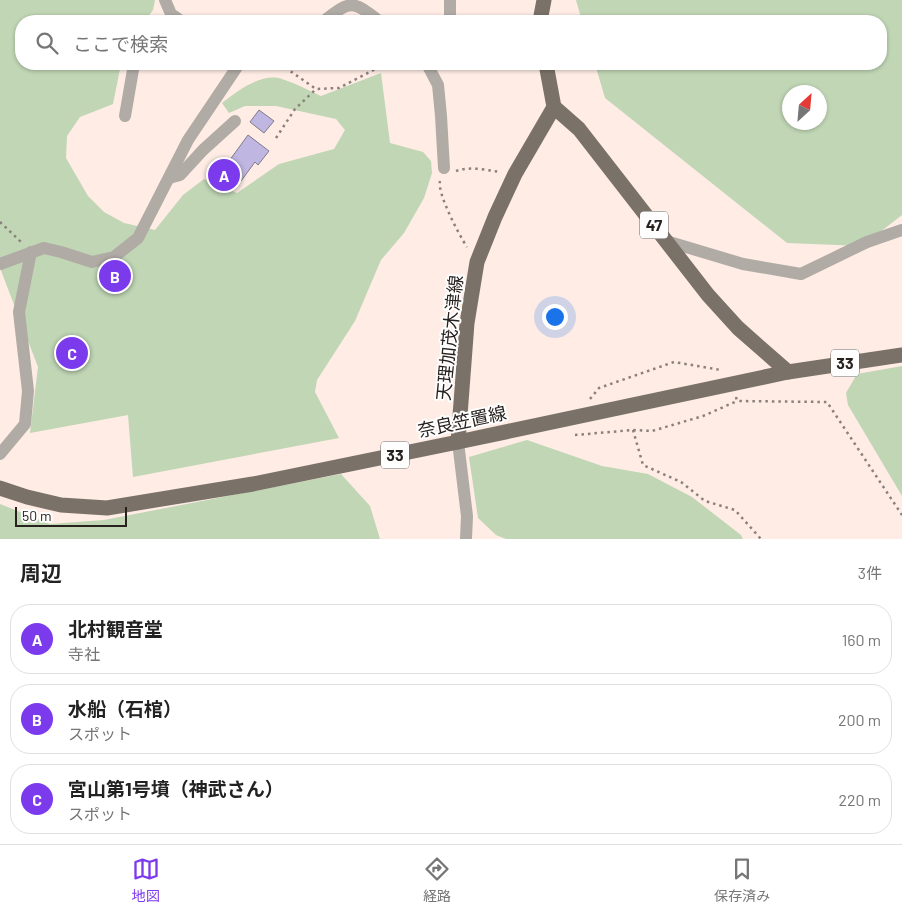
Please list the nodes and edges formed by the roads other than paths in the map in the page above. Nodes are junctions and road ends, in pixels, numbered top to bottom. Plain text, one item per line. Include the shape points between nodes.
1 (166, 0) edge
2 (450, 0) edge
3 (544, 0) edge
4 (171, 15) edge
5 (332, 15) edge
6 (373, 15) edge
7 (450, 15) edge
8 (541, 15) edge
9 (133, 70) edge
10 (235, 70) edge
11 (430, 70) edge
12 (547, 70) edge
13 (554, 107) junction
14 (125, 116) dead end
15 (235, 120) dead end
16 (449, 170) road end
17 (170, 178) junction
18 (902, 230) edge
19 (666, 241) junction
20 (31, 252) junction
21 (0, 264) edge
22 (902, 355) edge
23 (788, 372) junction
24 (458, 442) junction
25 (0, 454) edge
26 (0, 488) edge
27 (466, 539) edge

1 - 4 street
2 - 7 street
3 - 8 main road
5 - 6 street via 348,2 356,2
9 - 14 street
10 - 17 street via 188,140
11 - 16 street via 438,85
12 - 13 main road
13 - 19 main road, 47 via 579,129
13 - 24 main road, 天理加茂木津線 via 515,174 477,262 466,323
15 - 17 street via 180,175
17 - 20 street via 138,238 114,257 92,262 44,248
18 - 19 street via 867,242 801,274 744,264
19 - 23 main road, 47 via 738,328
20 - 21 street
20 - 25 street via 19,312 28,391 25,424
22 - 23 main road, 奈良笠置線 / 33
23 - 24 main road, 奈良笠置線 / 33 via 729,378
24 - 26 main road, 奈良笠置線 / 33 via 253,484 107,508 60,505
24 - 27 street via 467,516

